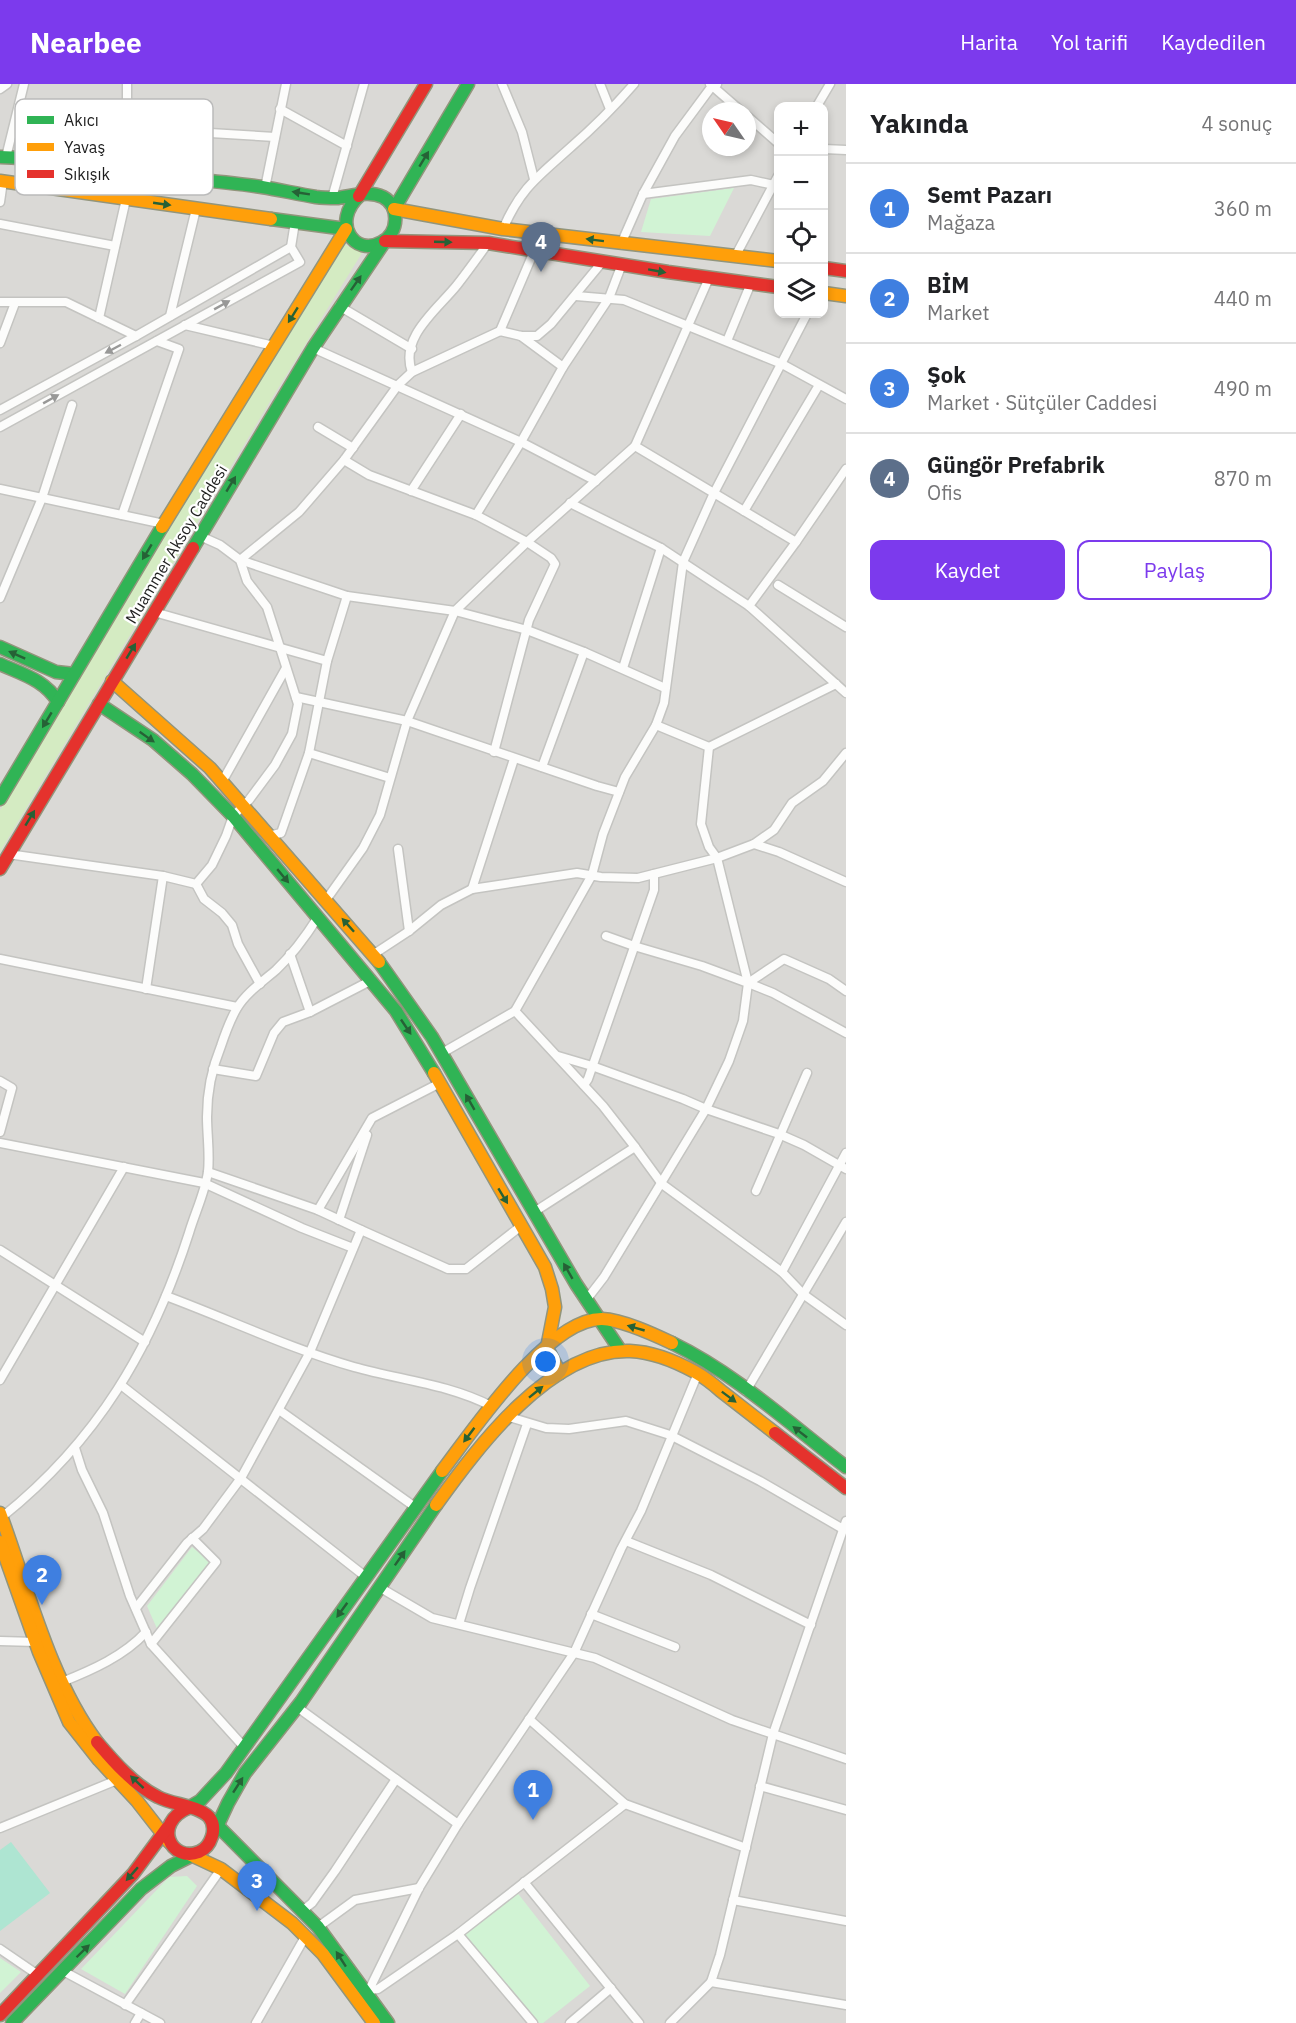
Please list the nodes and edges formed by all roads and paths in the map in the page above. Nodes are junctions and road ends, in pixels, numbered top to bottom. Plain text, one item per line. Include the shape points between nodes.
1 (7, 84) edge
2 (24, 84) edge
3 (286, 84) edge
4 (364, 84) edge
5 (426, 84) edge
6 (468, 84) edge
7 (502, 84) edge
8 (600, 84) edge
9 (631, 85) edge
10 (713, 85) edge
11 (826, 86) edge
12 (0, 89) edge
13 (20, 99) edge
14 (731, 102) edge
15 (819, 102) edge
16 (610, 109) junction
17 (280, 110) junction
18 (15, 115) edge
19 (756, 124) edge
20 (213, 133) edge
21 (275, 137) junction
22 (774, 140) edge
23 (346, 146) junction
24 (828, 149) edge
25 (846, 150) edge
26 (3, 157) edge
27 (534, 179) junction
28 (2, 181) edge
29 (774, 181) edge
30 (213, 182) edge
31 (774, 185) edge
32 (265, 188) junction
33 (643, 194) junction
34 (98, 195) edge
35 (359, 196) junction
36 (332, 198) junction
37 (126, 199) junction
38 (0, 202) edge
39 (196, 209) junction
40 (394, 209) junction
41 (295, 222) junction
42 (0, 224) edge
43 (346, 229) junction
44 (503, 229) junction
45 (385, 241) junction
46 (488, 243) junction
47 (621, 244) junction
48 (115, 246) junction
49 (291, 247) junction
50 (535, 249) junction
51 (736, 255) junction
52 (774, 260) edge
53 (603, 261) junction
54 (622, 264) junction
55 (828, 269) edge
56 (846, 271) edge
57 (709, 278) junction
58 (751, 284) junction
59 (774, 287) edge
60 (828, 294) edge
61 (576, 296) junction
62 (846, 296) edge
63 (609, 298) junction
64 (0, 302) edge
65 (15, 303) junction
66 (339, 306) junction
67 (170, 316) junction
68 (99, 318) junction
69 (805, 318) edge
70 (185, 325) junction
71 (689, 326) junction
72 (500, 331) junction
73 (136, 336) junction
74 (521, 336) junction
75 (157, 341) junction
76 (727, 341) junction
77 (0, 343) edge
78 (274, 346) junction
79 (313, 348) junction
80 (412, 349) junction
81 (782, 364) junction
82 (563, 367) junction
83 (412, 372) junction
84 (398, 385) junction
85 (819, 385) junction
86 (846, 399) edge
87 (72, 405) dead end
88 (0, 410) edge
89 (461, 414) junction
90 (0, 427) edge
91 (318, 427) dead end
92 (521, 442) junction
93 (634, 446) junction
94 (353, 448) junction
95 (344, 460) junction
96 (846, 469) edge
97 (596, 481) junction
98 (0, 489) edge
99 (411, 491) junction
100 (714, 493) junction
101 (42, 498) junction
102 (570, 503) junction
103 (744, 511) junction
104 (122, 515) junction
105 (476, 516) junction
106 (164, 524) junction
107 (200, 536) junction
108 (527, 542) junction
109 (796, 542) junction
110 (661, 548) junction
111 (240, 560) junction
112 (683, 562) junction
113 (778, 585) dead end
114 (347, 596) junction
115 (0, 598) edge
116 (749, 606) junction
117 (455, 611) junction
118 (154, 612) junction
119 (846, 627) edge
120 (527, 630) junction
121 (0, 647) edge
122 (280, 648) junction
123 (584, 652) junction
124 (327, 661) junction
125 (0, 664) edge
126 (286, 668) junction
127 (623, 668) junction
128 (74, 674) junction
129 (112, 681) junction
130 (836, 684) junction
131 (665, 688) junction
132 (846, 693) edge
133 (296, 698) junction
134 (58, 702) junction
135 (320, 703) junction
136 (99, 704) junction
137 (407, 721) junction
138 (656, 725) junction
139 (709, 747) junction
140 (494, 752) junction
141 (309, 753) junction
142 (846, 753) edge
143 (514, 759) junction
144 (542, 767) junction
145 (390, 778) junction
146 (222, 782) junction
147 (619, 792) junction
148 (0, 799) edge
149 (243, 806) junction
150 (232, 816) junction
151 (267, 836) junction
152 (754, 844) junction
153 (398, 849) dead end
154 (8, 854) junction
155 (717, 858) junction
156 (0, 868) edge
157 (654, 874) junction
158 (592, 875) junction
159 (163, 876) junction
160 (846, 882) edge
161 (196, 884) junction
162 (472, 889) junction
163 (326, 900) junction
164 (318, 917) junction
165 (409, 931) junction
166 (606, 936) dead end
167 (634, 946) junction
168 (290, 954) junction
169 (374, 954) junction
170 (0, 959) edge
171 (372, 980) junction
172 (748, 983) junction
173 (260, 984) junction
174 (146, 988) junction
175 (846, 991) edge
176 (237, 1007) junction
177 (515, 1011) junction
178 (310, 1012) junction
179 (846, 1033) edge
180 (441, 1053) junction
181 (558, 1056) junction
182 (592, 1066) junction
183 (213, 1069) junction
184 (807, 1073) dead end
185 (0, 1082) edge
186 (440, 1083) junction
187 (584, 1084) junction
188 (706, 1109) junction
189 (372, 1118) junction
190 (0, 1131) edge
191 (779, 1134) junction
192 (0, 1143) edge
193 (635, 1147) junction
194 (846, 1153) edge
195 (124, 1167) junction
196 (843, 1167) edge
197 (208, 1172) junction
198 (204, 1183) junction
199 (662, 1184) junction
200 (756, 1191) dead end
201 (318, 1210) junction
202 (534, 1212) junction
203 (339, 1220) junction
204 (846, 1222) edge
205 (521, 1226) junction
206 (361, 1230) junction
207 (353, 1248) junction
208 (0, 1250) edge
209 (782, 1272) junction
210 (56, 1286) junction
211 (803, 1294) junction
212 (166, 1296) junction
213 (587, 1299) junction
214 (601, 1319) junction
215 (846, 1325) edge
216 (145, 1342) junction
217 (547, 1348) junction
218 (620, 1350) junction
219 (310, 1353) junction
220 (560, 1373) junction
221 (698, 1373) junction
222 (0, 1380) edge
223 (121, 1385) junction
224 (746, 1391) junction
225 (491, 1406) junction
226 (279, 1410) junction
227 (506, 1416) junction
228 (527, 1424) junction
229 (670, 1435) junction
230 (75, 1448) junction
231 (846, 1467) edge
232 (241, 1478) junction
233 (846, 1488) edge
234 (415, 1508) junction
235 (1, 1515) edge
236 (844, 1525) edge
237 (192, 1538) junction
238 (626, 1540) junction
239 (0, 1542) edge
240 (366, 1577) junction
241 (379, 1587) junction
242 (136, 1608) junction
243 (591, 1614) junction
244 (459, 1624) junction
245 (811, 1625) junction
246 (146, 1632) junction
247 (0, 1641) edge
248 (36, 1642) junction
249 (152, 1644) junction
250 (675, 1647) dead end
251 (574, 1653) junction
252 (62, 1682) junction
253 (281, 1694) junction
254 (297, 1707) junction
255 (529, 1719) junction
256 (773, 1734) junction
257 (244, 1747) junction
258 (846, 1759) edge
259 (396, 1779) junction
260 (117, 1780) junction
261 (760, 1786) junction
262 (625, 1804) junction
263 (188, 1808) junction
264 (846, 1810) edge
265 (458, 1824) junction
266 (212, 1826) junction
267 (0, 1828) edge
268 (167, 1834) junction
269 (746, 1848) junction
270 (192, 1854) junction
271 (221, 1869) junction
272 (524, 1882) junction
273 (419, 1888) junction
274 (733, 1900) junction
275 (302, 1911) junction
276 (846, 1921) edge
277 (318, 1927) junction
278 (458, 1934) junction
279 (305, 1936) junction
280 (0, 1949) edge
281 (63, 1971) junction
282 (38, 1975) junction
283 (711, 1982) junction
284 (610, 1988) junction
285 (367, 1992) junction
286 (125, 2005) junction
287 (846, 2005) edge
288 (141, 2013) junction
289 (0, 2015) edge
290 (12, 2023) edge
291 (135, 2023) edge
292 (160, 2023) edge
293 (255, 2023) edge
294 (374, 2023) edge
295 (388, 2023) edge
296 (533, 2023) edge
297 (570, 2023) edge
298 (639, 2023) edge
299 (670, 2023) edge

1 - 12 street
2 - 13 street
3 - 17 street
4 - 23 street
5 - 35 main road
40 -> 6 main road
7 - 27 street via 522,132
8 - 16 street
9 - 16 street
10 - 14 street
10 - 33 street via 675,136
11 - 15 street
16 - 27 street
17 - 21 street
17 - 23 street
18 - 26 street
19 - 22 street
20 - 21 street
21 - 32 street
23 - 36 street
24 - 25 street
27 - 44 street via 513,206
28 - 38 street
29 - 33 street via 751,180
30 - 32 main road
31 - 51 street
36 -> 32 main road
33 - 47 street
34 - 37 main road
35 - 36 main road
35 - 40 main road via 375,194
35 - 43 main road via 345,214
37 -> 39 main road
37 - 48 street
39 - 41 main road
39 - 67 street
40 - 44 main road
40 - 45 main road via 396,223
41 - 43 main road
41 - 49 street
42 - 48 street
43 - 45 main road via 362,244
43 -> 78 main road, Muammer Aksoy Caddesi
47 -> 44 main road
45 -> 46 main road
66 -> 45 main road, Muammer Aksoy Caddesi
46 - 50 main road
46 - 80 street via 426,318
47 - 51 main road
48 - 68 street
49 - 67 street
70 -> 49 street via 300,262
50 - 53 main road
50 - 72 street
51 - 52 main road
53 - 54 main road
53 - 61 street
54 -> 57 main road
54 - 63 street
55 - 56 main road
57 - 58 main road
57 - 71 street
58 - 59 main road
58 - 76 street
60 - 62 main road
61 - 63 street
61 - 74 street via 537,336
63 - 71 street via 624,300
63 - 82 street
64 - 65 street
65 - 68 street via 66,302
65 - 77 street
66 - 79 main road, Muammer Aksoy Caddesi
66 - 80 street
67 - 73 street
68 - 73 street
69 - 81 street
70 - 75 street
70 - 78 street
71 - 76 street
71 - 93 street
72 - 74 street
72 - 83 street
73 -> 88 street
74 - 82 street
90 -> 75 street
75 - 104 street via 179,349
76 - 81 street
78 - 106 main road, Muammer Aksoy Caddesi
79 - 84 street
107 -> 79 main road, Muammer Aksoy Caddesi
80 - 83 street via 408,363
81 - 85 street
81 - 100 street
82 - 92 street
83 - 84 street
84 - 89 street
84 - 94 street
85 - 86 street
85 - 103 street
87 - 101 street
89 - 92 street
89 - 99 street
91 - 94 street
92 - 97 street
92 - 105 street
93 - 97 street
93 - 100 street
94 - 95 street
95 - 99 street via 369,475
95 - 111 street via 299,512
96 - 109 street
97 - 102 street
98 - 101 street
99 - 105 street
100 - 103 street
100 - 112 street
101 - 104 street
101 - 115 street
102 - 108 street
102 - 110 street
103 - 109 street
104 - 106 street
105 - 108 street
106 -> 128 main road, Muammer Aksoy Caddesi
107 - 111 street
107 - 118 main road, Muammer Aksoy Caddesi
108 - 117 street
108 - 120 street via 555,564
109 - 116 street
110 - 112 street
110 - 127 street
111 - 114 street
111 - 122 street via 247,581 267,607
112 - 116 street
112 - 131 street
113 - 119 street
114 - 117 street
114 - 124 street
116 - 130 street
117 - 120 street
117 - 137 street
118 - 122 street
129 -> 118 main road, Muammer Aksoy Caddesi
120 - 123 street
120 - 140 street
128 -> 121 main road via 56,672
122 - 124 street
122 - 126 street
123 - 127 street
123 - 144 street
124 - 135 street
125 - 134 main road via 46,685
126 - 133 street
126 - 146 street
127 - 131 street
128 - 134 main road, Muammer Aksoy Caddesi
129 - 136 main road, Muammer Aksoy Caddesi
129 - 146 main road
130 - 132 street
130 - 139 street
131 - 138 street
133 - 135 street
133 - 149 street via 292,734 275,765
134 -> 148 main road, Muammer Aksoy Caddesi
135 - 137 street
135 - 141 street
136 -> 150 main road via 153,740
154 -> 136 main road, Muammer Aksoy Caddesi
137 - 140 street
137 - 145 street
138 - 139 street
138 - 147 street
139 - 155 street via 701,824
140 - 143 street
141 - 145 street
141 - 151 street via 282,834
142 - 152 street via 823,781 792,802 774,830
143 - 144 street
143 - 162 street
144 - 147 street
145 - 163 street via 368,840
146 - 149 main road
147 - 158 street
149 - 150 street
149 - 151 main road
150 - 161 street via 212,865
150 -> 164 main road
151 - 163 main road
152 - 155 street
152 - 160 street
153 - 165 street
154 - 156 main road, Muammer Aksoy Caddesi
154 - 159 street
155 - 157 street
155 - 172 street
157 - 158 street via 638,878
157 - 167 street via 654,890
158 - 162 street via 577,873
158 - 177 street
159 - 161 street
159 - 174 street
161 - 173 street via 204,899 232,925
162 - 165 street via 441,905
163 - 164 main road
169 -> 163 main road
164 - 168 street
164 - 171 main road
165 - 169 street
166 - 167 street
167 - 172 street
167 - 182 street
168 - 173 street
168 - 178 street
169 - 180 main road
170 - 174 street
171 - 178 street
171 -> 186 main road
172 - 175 street via 784,959
172 - 179 street
172 - 188 street via 743,1021
173 - 176 street
174 - 176 street
176 - 183 street
177 - 180 street
177 - 181 street
178 - 183 street via 283,1022 274,1033 256,1076
202 -> 180 main road
181 - 182 street
181 - 187 street
182 - 187 street
182 - 188 street
183 - 197 street via 207,1114
184 - 191 street
185 - 190 street via 12,1088
186 - 189 street
186 -> 205 main road
187 - 193 street
188 - 191 street
188 - 199 street
189 - 201 street
189 - 203 street
191 - 196 street
191 - 200 street
192 - 195 street
193 - 199 street
193 - 202 street
194 - 196 street
195 - 198 street
195 - 210 street
196 - 209 street
197 - 198 street
197 - 201 street
198 - 207 street
198 - 212 street
199 - 209 street
199 - 213 street
201 - 203 street
213 -> 202 main road
203 - 206 street
204 - 211 street
205 - 206 street via 466,1269 448,1269
205 - 217 main road via 554,1289 555,1315
206 - 207 street
207 - 219 street
208 - 210 street
209 - 211 street
210 - 216 street
210 - 222 street
211 - 215 street
211 - 224 street
212 - 216 street
212 - 219 street
213 - 214 main road
214 - 217 main road via 565,1332
214 - 218 main road
224 -> 214 main road via 684,1349 646,1331
216 - 223 street
217 - 220 main road
217 - 225 main road
218 - 220 main road
218 - 221 main road via 653,1354
219 - 225 street
219 - 226 street
227 -> 220 main road
221 - 229 street
221 -> 233 main road
223 - 230 street
223 - 232 street
231 -> 224 main road
225 -> 234 main road
226 - 232 street
226 - 234 street
227 - 228 street
241 -> 227 main road via 460,1472
228 - 229 street via 569,1429 626,1421
228 - 244 street
229 - 236 street
229 - 238 street
230 - 235 street via 28,1496
230 - 242 street via 103,1513
232 - 237 street via 203,1530
232 - 240 street
234 - 240 main road
235 - 252 main road
236 - 245 street
237 - 242 street
237 - 249 street via 216,1562
238 - 243 street
238 - 245 street via 711,1575
239 - 248 main road
240 - 241 main road
240 -> 253 main road
241 - 244 street via 432,1617
241 - 254 main road
242 - 246 street
243 - 250 street
243 - 251 street
244 - 251 street
245 - 256 street
246 - 249 street
246 - 252 street via 117,1655
247 - 248 street
248 - 260 main road via 69,1722
249 - 257 street
251 - 255 street
251 - 256 street
263 -> 252 main road via 145,1789 106,1753 78,1717
253 - 254 main road
253 - 257 main road
254 - 259 street
266 -> 254 main road via 256,1757
255 - 262 street
255 - 265 street
256 - 258 street
256 - 261 street
257 - 263 main road via 200,1802
259 - 265 street
259 - 275 street via 318,1895
260 - 267 street
260 - 268 main road
261 - 264 street
261 - 269 street
262 - 269 street
262 - 272 street
263 - 266 main road via 196,1809
263 - 268 main road via 175,1814
265 - 273 street
266 - 270 main road via 206,1847
266 - 275 main road
268 - 270 main road via 181,1852
268 -> 282 main road
269 - 274 street
270 - 271 main road
281 -> 270 main road via 141,1889
271 - 279 main road
271 - 286 street
272 - 278 street
272 - 284 street
273 - 277 street via 355,1900
273 - 285 street
274 - 276 street
274 - 283 street
275 - 277 main road
285 -> 277 main road
278 - 285 street via 378,1989
278 - 296 street
279 - 293 street
279 - 294 main road
280 - 282 street
281 - 286 street
281 - 290 main road
282 - 289 main road
283 - 287 street
283 - 299 street
284 - 297 street
284 - 298 street
285 - 295 main road
286 - 288 street
288 - 291 street
288 - 292 street

